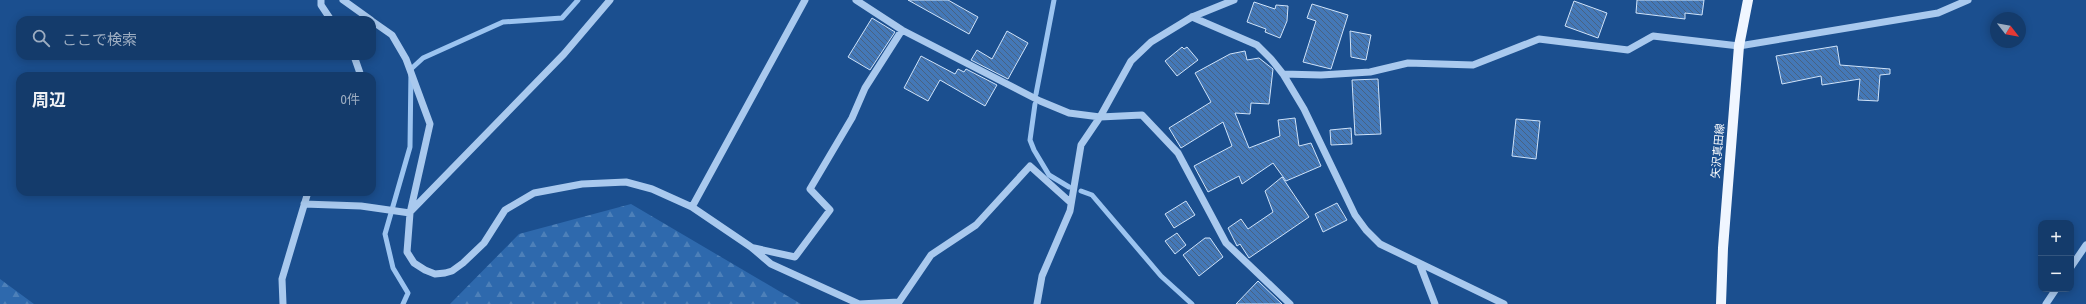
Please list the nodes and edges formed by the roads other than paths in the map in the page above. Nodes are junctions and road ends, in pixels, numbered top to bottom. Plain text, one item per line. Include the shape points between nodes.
1 (321, 0) edge
2 (343, 0) edge
3 (610, 0) edge
4 (805, 0) edge
5 (856, 0) edge
6 (1234, 0) edge
7 (1748, 0) edge
8 (1968, 0) edge
9 (328, 16) edge
10 (366, 16) edge
11 (1192, 17) junction
12 (376, 23) edge
13 (902, 30) junction
14 (1739, 46) junction
15 (355, 60) edge
16 (360, 72) edge
17 (1283, 74) junction
18 (1100, 117) junction
19 (307, 196) edge
20 (1070, 202) junction
21 (304, 204) junction
22 (692, 207) junction
23 (410, 212) junction
24 (2086, 245) edge
25 (751, 247) junction
26 (2074, 263) edge
27 (1420, 265) junction
28 (2054, 292) edge
29 (283, 304) edge
30 (859, 304) edge
31 (1037, 304) edge
32 (1290, 304) edge
33 (1435, 304) edge
34 (1504, 304) edge
35 (1721, 304) edge
36 (2046, 304) edge

1 - 9 street via 321,5
2 - 10 street
3 - 23 street via 564,54
4 - 22 street
5 - 13 street
6 - 11 street
7 - 14 main road, 矢沢真田線
8 - 14 street via 1938,12
11 - 17 street via 1258,45
11 - 18 street via 1151,42 1131,61
12 - 23 street via 392,35 406,59 430,124
13 - 18 street via 1040,101 1069,113
13 - 25 street via 865,88 852,118 810,189 830,210 824,220 795,257
14 - 17 street via 1654,36 1628,50 1539,39 1472,65 1408,64 1370,72
14 - 35 main road, 矢沢真田線 via 1722,248
15 - 16 street
17 - 27 street via 1318,135 1355,215 1380,244
18 - 20 street via 1081,145
18 - 32 street via 1142,115 1178,153 1226,243
19 - 21 street
20 - 30 street via 1030,166 976,224 931,255 898,302
20 - 31 street via 1070,211 1042,276
21 - 23 street via 361,206
21 - 29 street via 282,279
22 - 23 street via 652,189 626,182 574,185 534,193 506,210 484,243 463,263 452,271 435,274 414,263 407,252
22 - 25 street
24 - 26 street
25 - 30 street via 771,264
27 - 33 street
27 - 34 street
28 - 36 street

